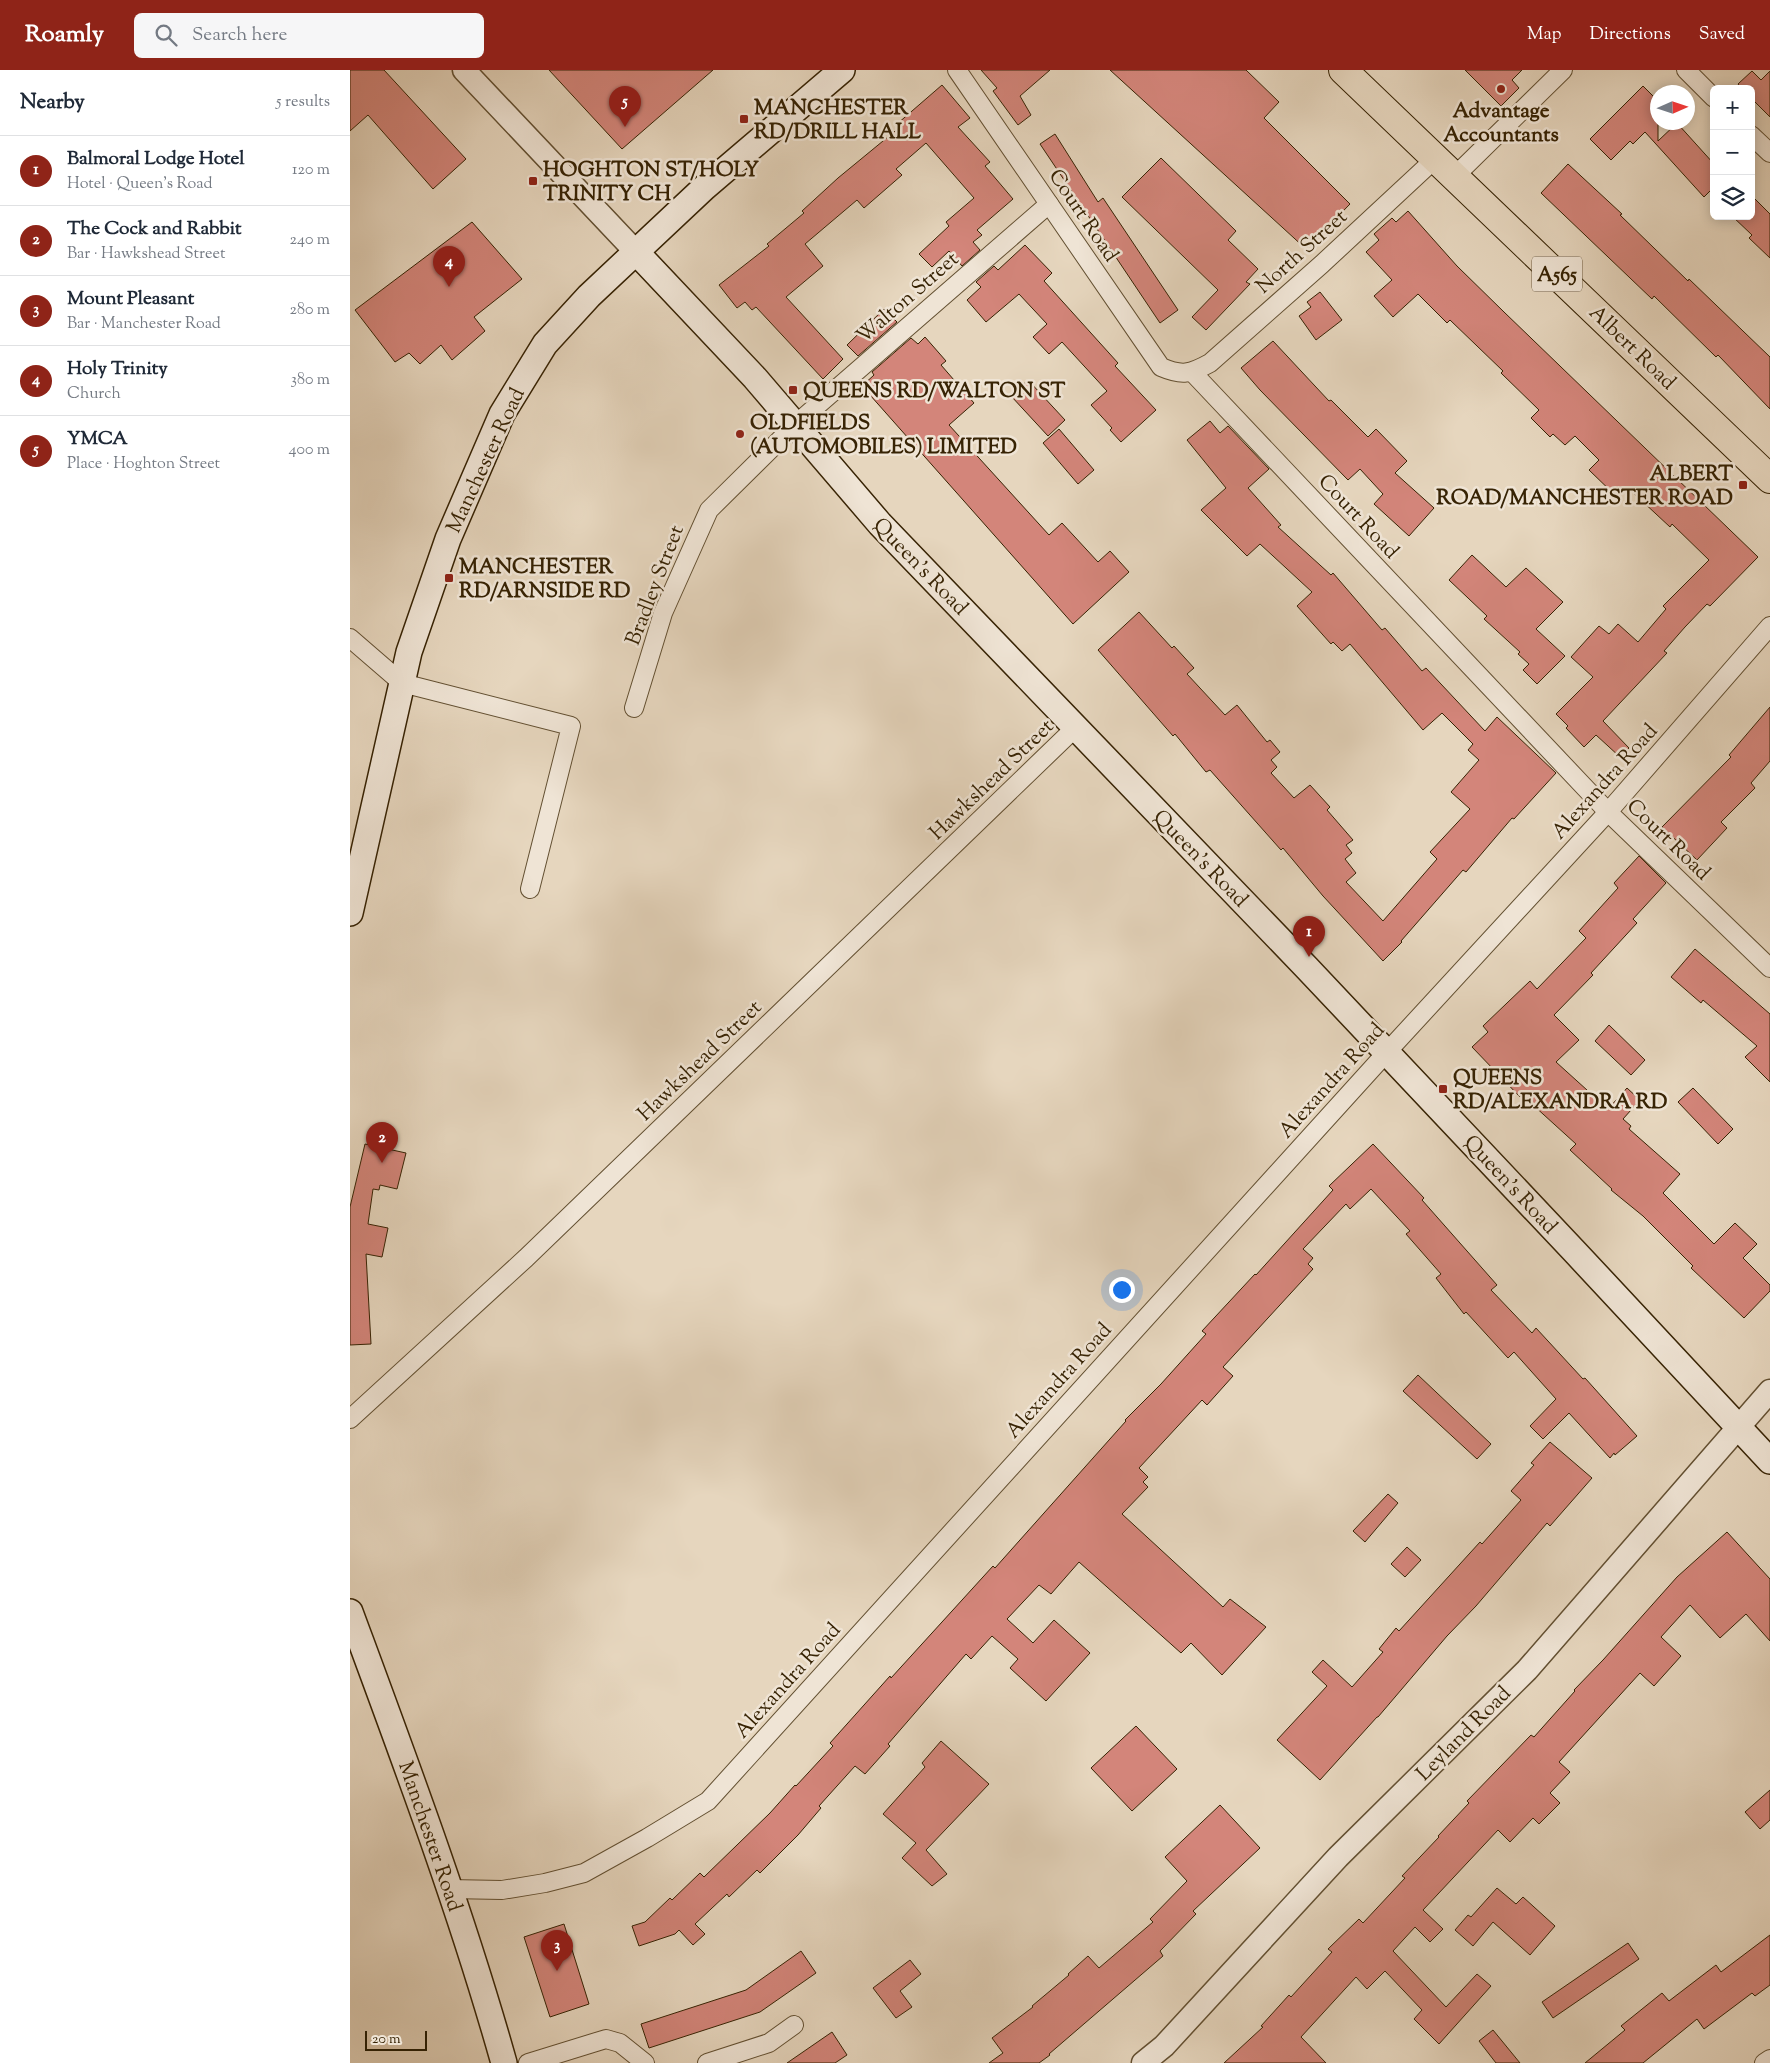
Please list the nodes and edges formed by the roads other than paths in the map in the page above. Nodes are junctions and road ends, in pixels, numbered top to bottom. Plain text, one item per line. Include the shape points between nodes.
1 (465, 70) edge
2 (842, 70) edge
3 (957, 70) edge
4 (1343, 70) edge
5 (1563, 70) edge
6 (1686, 70) edge
7 (1710, 94) edge
8 (1755, 139) edge
9 (1770, 153) edge
10 (1445, 167) junction
11 (1049, 204) junction
12 (636, 252) junction
13 (1193, 373) junction
14 (796, 424) junction
15 (1770, 479) edge
16 (1770, 626) edge
17 (350, 638) edge
18 (402, 683) junction
19 (634, 708) dead end
20 (1075, 728) junction
21 (1608, 812) junction
22 (530, 889) dead end
23 (350, 913) edge
24 (1770, 968) edge
25 (1387, 1052) junction
26 (1770, 1391) edge
27 (350, 1419) edge
28 (1738, 1427) junction
29 (1770, 1462) edge
30 (350, 1612) edge
31 (449, 1889) junction
32 (794, 2025) dead end
33 (1770, 2059) edge
34 (504, 2063) edge
35 (528, 2063) edge
36 (645, 2063) edge
37 (708, 2063) edge
38 (1143, 2063) edge
39 (1764, 2063) edge

1 - 12 street
2 - 12 main road, Manchester Road via 705,187
3 - 11 street, Court Road
4 - 10 highway, Albert Road / A565
5 - 10 street, North Street
6 - 7 street
8 - 9 street
10 - 13 street, North Street via 1308,276 1210,363
10 - 15 highway, Albert Road / A565
11 - 13 street, Court Road via 1161,367 1175,373
11 - 14 street, Walton Street
12 - 14 main road, Queen's Road
12 - 18 main road, Manchester Road via 545,344 502,414 448,539 409,652
13 - 21 street, Court Road
14 - 19 street, Bradley Street via 709,510 663,613
14 - 20 main road, Queen's Road via 874,517
16 - 21 street, Alexandra Road
17 - 18 street
18 - 22 street via 571,726
18 - 23 main road, Manchester Road
20 - 25 main road, Queen's Road
20 - 27 street, Hawkshead Street via 526,1258
21 - 24 street, Court Road
21 - 25 street, Alexandra Road
25 - 28 main road, Queen's Road
25 - 31 street, Alexandra Road via 708,1801 584,1873 502,1890
26 - 28 street, Leyland Road
28 - 29 main road, Queen's Road
28 - 38 street, Leyland Road via 1526,1670 1338,1857 1164,2046
30 - 31 main road, Manchester Road
31 - 34 main road, Manchester Road
32 - 37 street via 769,2043
33 - 39 street
35 - 36 street via 606,2039 620,2043

